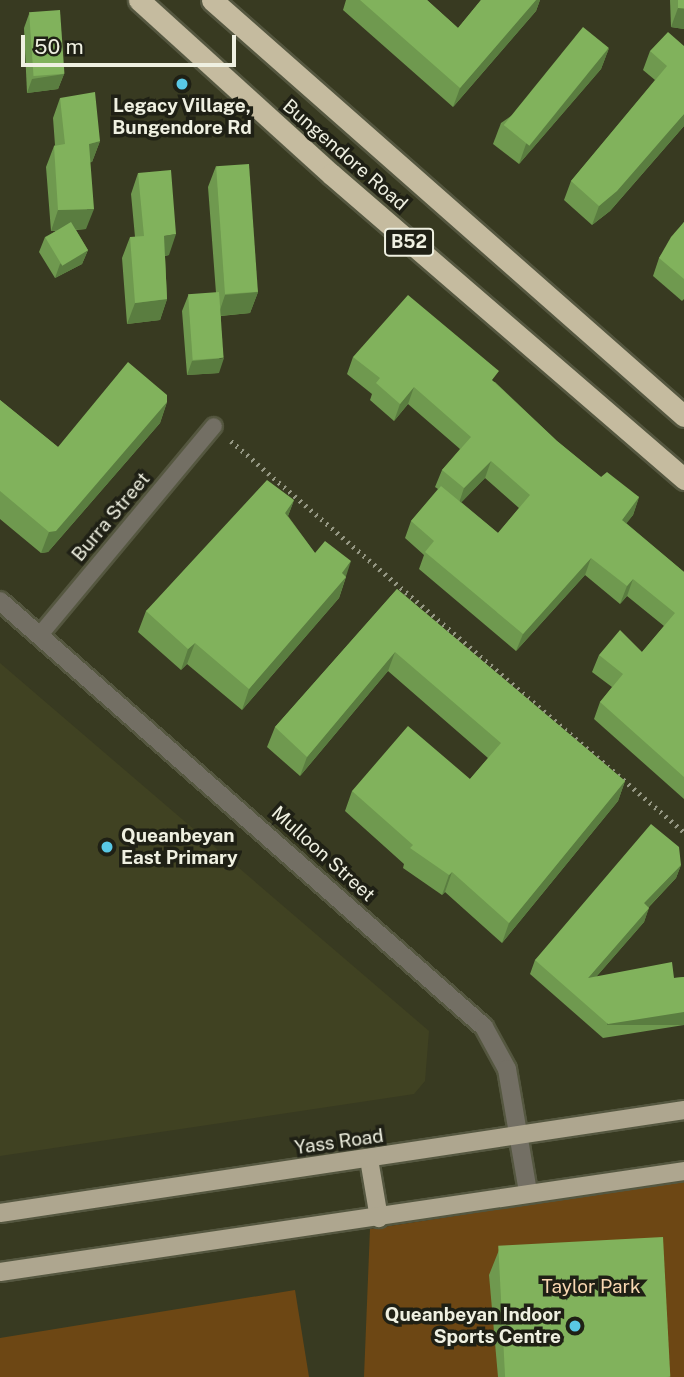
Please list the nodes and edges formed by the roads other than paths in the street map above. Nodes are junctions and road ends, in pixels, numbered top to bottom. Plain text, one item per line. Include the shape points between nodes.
1 (139, 0) edge
2 (212, 0) edge
3 (684, 416) edge
4 (214, 426) road end
5 (684, 479) edge
6 (0, 601) edge
7 (39, 636) junction
8 (684, 1110) edge
9 (519, 1135) junction
10 (369, 1159) junction
11 (684, 1171) edge
12 (528, 1192) junction
13 (0, 1213) edge
14 (379, 1218) junction
15 (0, 1272) edge

1 - 5 highway, Bungendore Road / B52 via 331,174
2 - 3 highway, Bungendore Road / B52
4 - 7 lane, Burra Street
6 - 7 street, Mulloon Street
7 - 9 street, Mulloon Street via 475,1017 504,1058
8 - 9 main road, Yass Road
9 - 10 main road, Yass Road
9 - 12 street, Mulloon Street
10 - 13 main road, Yass Road
10 - 14 main road
11 - 12 main road
12 - 14 main road
14 - 15 main road

